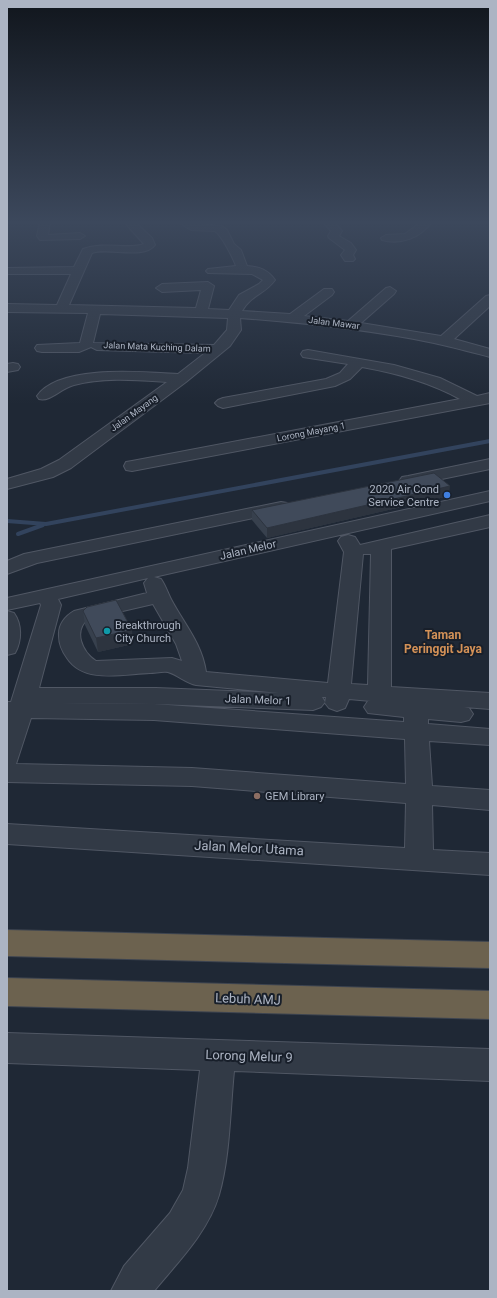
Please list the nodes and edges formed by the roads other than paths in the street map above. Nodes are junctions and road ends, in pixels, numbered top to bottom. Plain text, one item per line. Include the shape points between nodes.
1 (74, 283) edge
2 (267, 283) edge
3 (390, 290) dead end
4 (328, 292) dead end
5 (490, 299) edge
6 (7, 308) edge
7 (61, 310) junction
8 (95, 310) junction
9 (158, 311) junction
10 (201, 312) junction
11 (234, 313) junction
12 (293, 318) junction
13 (351, 325) junction
14 (445, 340) junction
15 (97, 346) dead end
16 (42, 348) dead end
17 (217, 349) junction
18 (490, 353) edge
19 (308, 354) dead end
20 (358, 362) junction
21 (181, 378) junction
22 (44, 396) dead end
23 (482, 400) edge
24 (223, 403) dead end
25 (490, 464) edge
26 (132, 466) dead end
27 (432, 476) junction
28 (7, 484) edge
29 (394, 484) edge
30 (490, 496) edge
31 (301, 503) edge
32 (481, 511) edge
33 (351, 546) junction
34 (381, 546) junction
35 (264, 553) junction
36 (7, 568) edge
37 (156, 589) junction
38 (48, 600) junction
39 (7, 604) edge
40 (7, 617) edge
41 (39, 646) junction
42 (7, 648) edge
43 (72, 650) junction
44 (196, 678) junction
45 (379, 692) junction
46 (337, 697) junction
47 (490, 701) edge
48 (18, 705) edge
49 (490, 716) edge
50 (416, 721) junction
51 (490, 737) edge
52 (7, 759) edge
53 (7, 773) edge
54 (419, 794) junction
55 (490, 800) edge
56 (7, 834) edge
57 (419, 858) junction
58 (490, 864) edge
59 (7, 943) edge
60 (490, 955) edge
61 (7, 992) edge
62 (490, 1005) edge
63 (7, 1048) edge
64 (219, 1055) junction
65 (490, 1065) edge
66 (131, 1291) edge

1 - 7 street
2 - 11 street via 242,298
3 - 13 street
4 - 12 street
5 - 14 street
6 - 7 street, Jalan Mawar
7 - 8 street, Jalan Mawar
8 - 9 street, Jalan Mawar
8 - 16 street via 86,346
9 - 10 street, Jalan Mawar
9 - 10 street via 162,286 208,286
10 - 11 street, Jalan Mawar
11 - 12 street, Jalan Mawar
11 - 17 street, Jalan Mayang via 234,330
12 - 13 street, Jalan Mawar
13 - 14 street, Jalan Mawar
14 - 18 street, Jalan Mawar
15 - 17 street, Jalan Mata Kuching Dalam
17 - 21 street, Jalan Mayang
19 - 20 street
20 - 23 street via 419,375
20 - 24 street via 345,376 330,383
21 - 22 street via 102,376 57,386
21 - 28 street, Jalan Mayang via 65,464 47,473
23 - 26 street, Lorong Mayang 1
25 - 27 street
27 - 29 street
27 - 32 street
30 - 32 street, Jalan Melor
31 - 36 street via 31,558
32 - 33 street, Jalan Melor
32 - 34 street
32 - 35 street, Jalan Melor
33 - 34 street
33 - 35 street, Jalan Melor
33 - 46 street
34 - 45 street
35 - 37 street, Jalan Melor
35 - 38 street, Jalan Melor
37 - 38 street, Jalan Melor
37 - 43 street via 74,618 69,631
37 - 44 street via 186,641 192,655
38 - 39 street, Jalan Melor
38 - 41 street
40 - 42 street via 10,631
41 - 43 street
41 - 48 street
43 - 44 street via 87,666 97,668 172,665
44 - 46 street
45 - 46 street
45 - 47 street
46 - 48 street, Jalan Melor 1 via 156,696
46 - 50 street, Jalan Melor 1
48 - 50 street
48 - 52 street
49 - 50 street, Jalan Melor 1
50 - 51 street
50 - 54 street
53 - 54 street via 192,778
54 - 55 street
54 - 57 street
56 - 57 street, Jalan Melor Utama
57 - 58 street, Jalan Melor Utama
59 - 60 highway
61 - 62 highway, Lebuh AMJ
63 - 64 street, Lorong Melur 9
64 - 65 street, Lorong Melur 9
64 - 66 street via 206,1168 200,1196 183,1226

